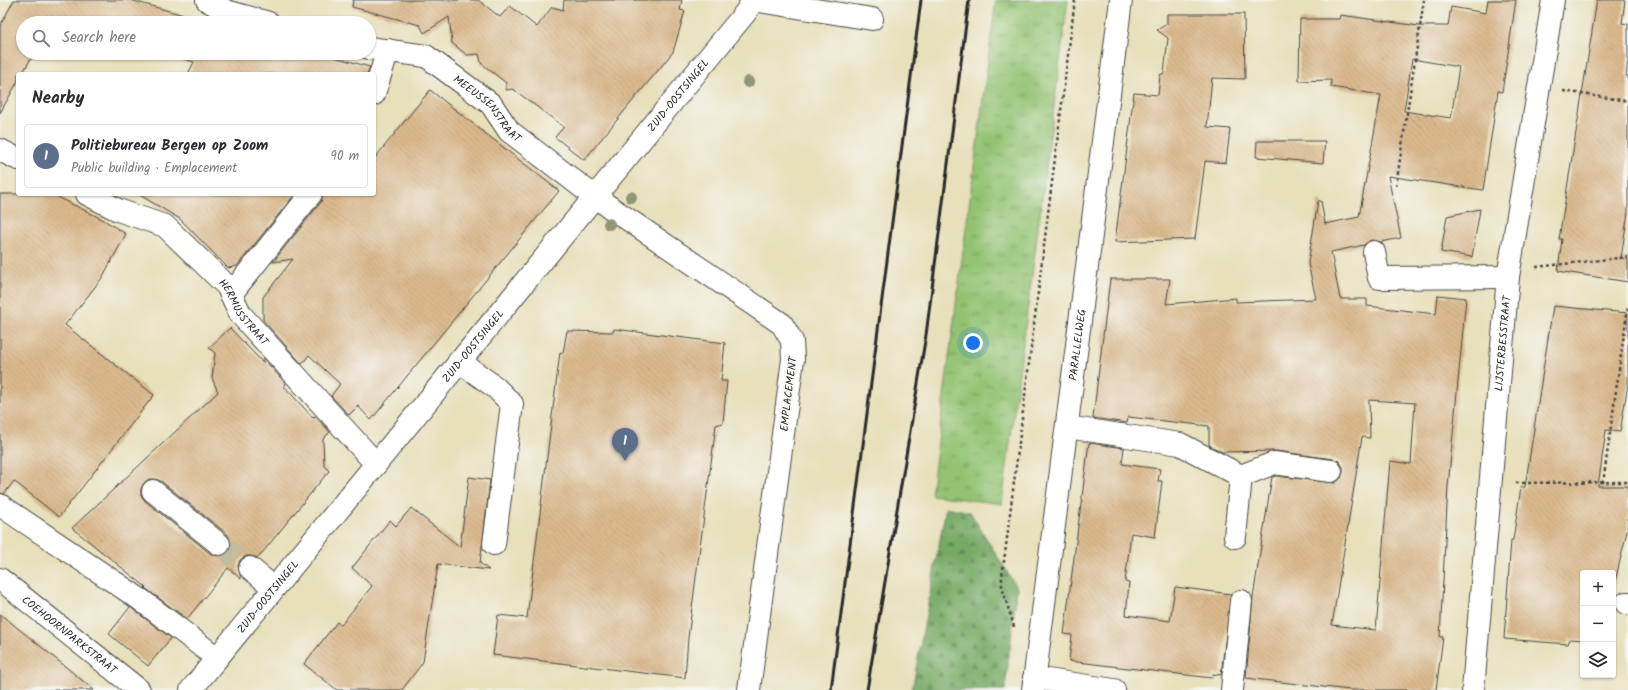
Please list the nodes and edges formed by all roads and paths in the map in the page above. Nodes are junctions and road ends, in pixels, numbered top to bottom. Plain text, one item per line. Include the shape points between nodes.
1 (207, 0) edge
2 (753, 0) edge
3 (1075, 0) edge
4 (1121, 0) edge
5 (1424, 0) edge
6 (1553, 0) edge
7 (244, 16) edge
8 (872, 19) dead end
9 (379, 49) edge
10 (376, 76) edge
11 (1539, 87) junction
12 (1628, 101) edge
13 (0, 150) edge
14 (16, 158) edge
15 (1396, 186) dead end
16 (91, 196) edge
17 (309, 196) edge
18 (594, 197) junction
19 (1374, 252) dead end
20 (1628, 257) edge
21 (1509, 273) junction
22 (231, 294) junction
23 (1628, 306) edge
24 (460, 362) junction
25 (1067, 427) junction
26 (376, 464) junction
27 (1331, 471) dead end
28 (1241, 476) junction
29 (1490, 481) junction
30 (1603, 482) junction
31 (1628, 482) edge
32 (153, 491) dead end
33 (0, 504) edge
34 (1235, 537) dead end
35 (219, 544) tunnel mouth
36 (494, 544) dead end
37 (250, 568) tunnel mouth
38 (0, 579) edge
39 (274, 588) junction
40 (1241, 601) dead end
41 (1016, 633) dead end
42 (217, 658) junction
43 (1034, 684) edge
44 (139, 690) edge
45 (191, 690) edge
46 (749, 690) edge
47 (1114, 690) edge
48 (1232, 690) edge
49 (1474, 690) edge

1 - 7 street via 226,11
2 - 8 street
2 - 18 street, ZUID-OOSTSINGEL via 746,12
3 - 41 path via 1002,577 1002,587
4 - 25 street, PARALLELWEG
5 - 15 path
6 - 11 street, LIJSTERBESSTRAAT
9 - 10 street
9 - 18 street, MEEUSSENSTRAAT via 426,56 491,104 509,131
11 - 12 path
11 - 21 street, LIJSTERBESSTRAAT
13 - 14 street
16 - 22 street, HERMUSSTRAAT via 118,210 165,226 227,286
17 - 22 street
18 - 24 street, ZUID-OOSTSINGEL
18 - 46 street, EMPLACEMENT via 782,324 792,341 793,359
19 - 21 street via 1379,278
20 - 21 path
21 - 29 street, LIJSTERBESSTRAAT
22 - 26 street, HERMUSSTRAAT via 242,315
23 - 30 path
24 - 26 street, ZUID-OOSTSINGEL
24 - 36 street via 495,387 512,404
25 - 28 street via 1180,444
25 - 43 street, PARALLELWEG
26 - 39 street, ZUID-OOSTSINGEL
27 - 28 street via 1274,463
28 - 34 street
29 - 30 path
29 - 49 street, LIJSTERBESSTRAAT
30 - 31 path
32 - 35 street
33 - 42 street via 141,600
37 - 39 street
38 - 44 street, COEHOORNPARKSTRAAT
39 - 42 street, ZUID-OOSTSINGEL
40 - 48 street
42 - 45 street, ZUID-OOSTSINGEL
43 - 47 street

